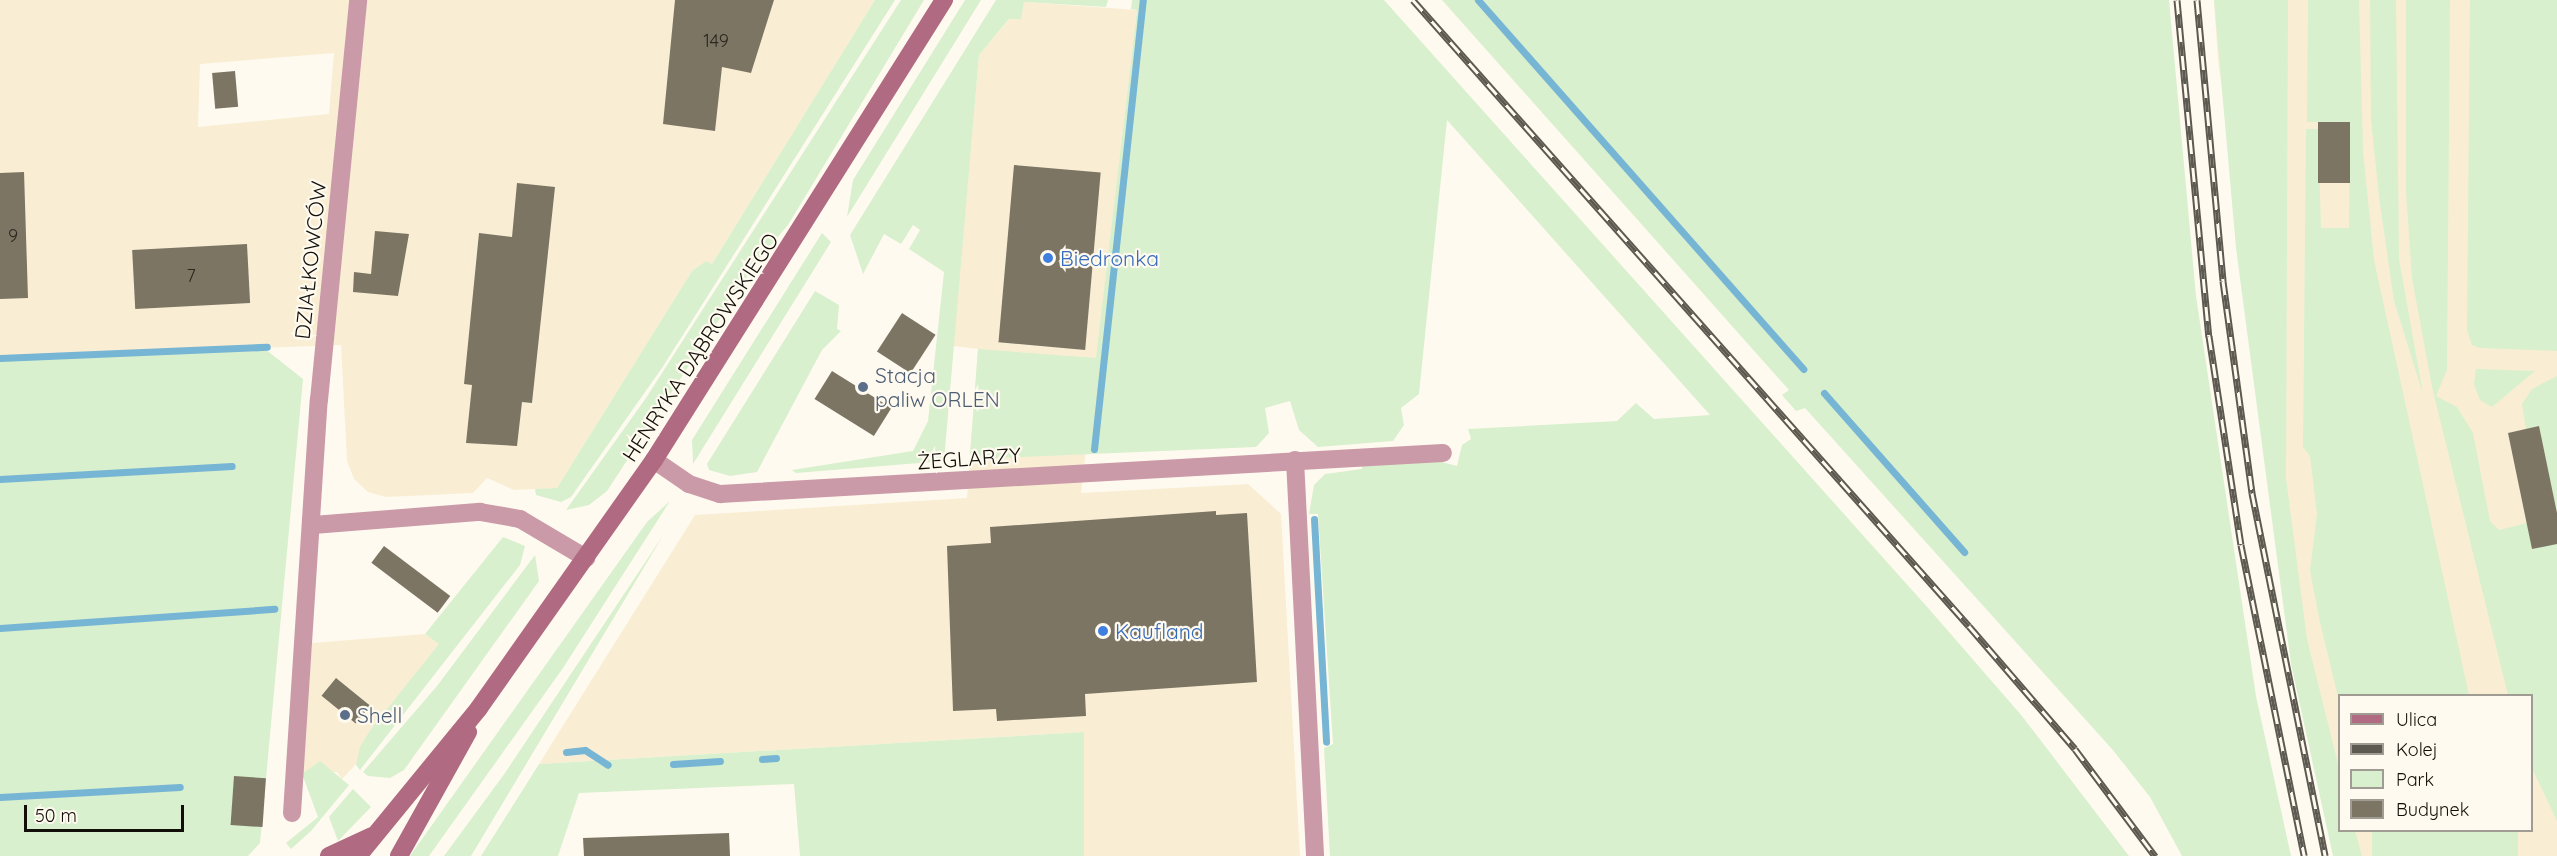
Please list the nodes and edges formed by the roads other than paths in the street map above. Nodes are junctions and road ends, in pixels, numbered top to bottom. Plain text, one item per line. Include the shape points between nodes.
1 (358, 0) edge
2 (944, 0) edge
3 (1443, 453) dead end
4 (654, 460) junction
5 (1295, 460) junction
6 (313, 525) junction
7 (586, 558) junction
8 (480, 708) junction
9 (292, 813) dead end
10 (374, 836) junction
11 (329, 856) edge
12 (358, 856) edge
13 (399, 856) edge
14 (1315, 856) edge

1 - 6 street, DZIAŁKOWCÓW
2 - 4 main road, HENRYKA DĄBROWSKIEGO
3 - 5 street, ŻEGLARZY
4 - 5 street, ŻEGLARZY via 689,484 720,494
4 - 7 main road, HENRYKA DĄBROWSKIEGO
5 - 14 street
6 - 7 street via 480,512 520,519
6 - 9 street, DZIAŁKOWCÓW
7 - 8 main road, HENRYKA DĄBROWSKIEGO
8 - 10 main road, HENRYKA DĄBROWSKIEGO
8 - 13 main road, HENRYKA DĄBROWSKIEGO
10 - 11 main road
10 - 12 main road, HENRYKA DĄBROWSKIEGO

